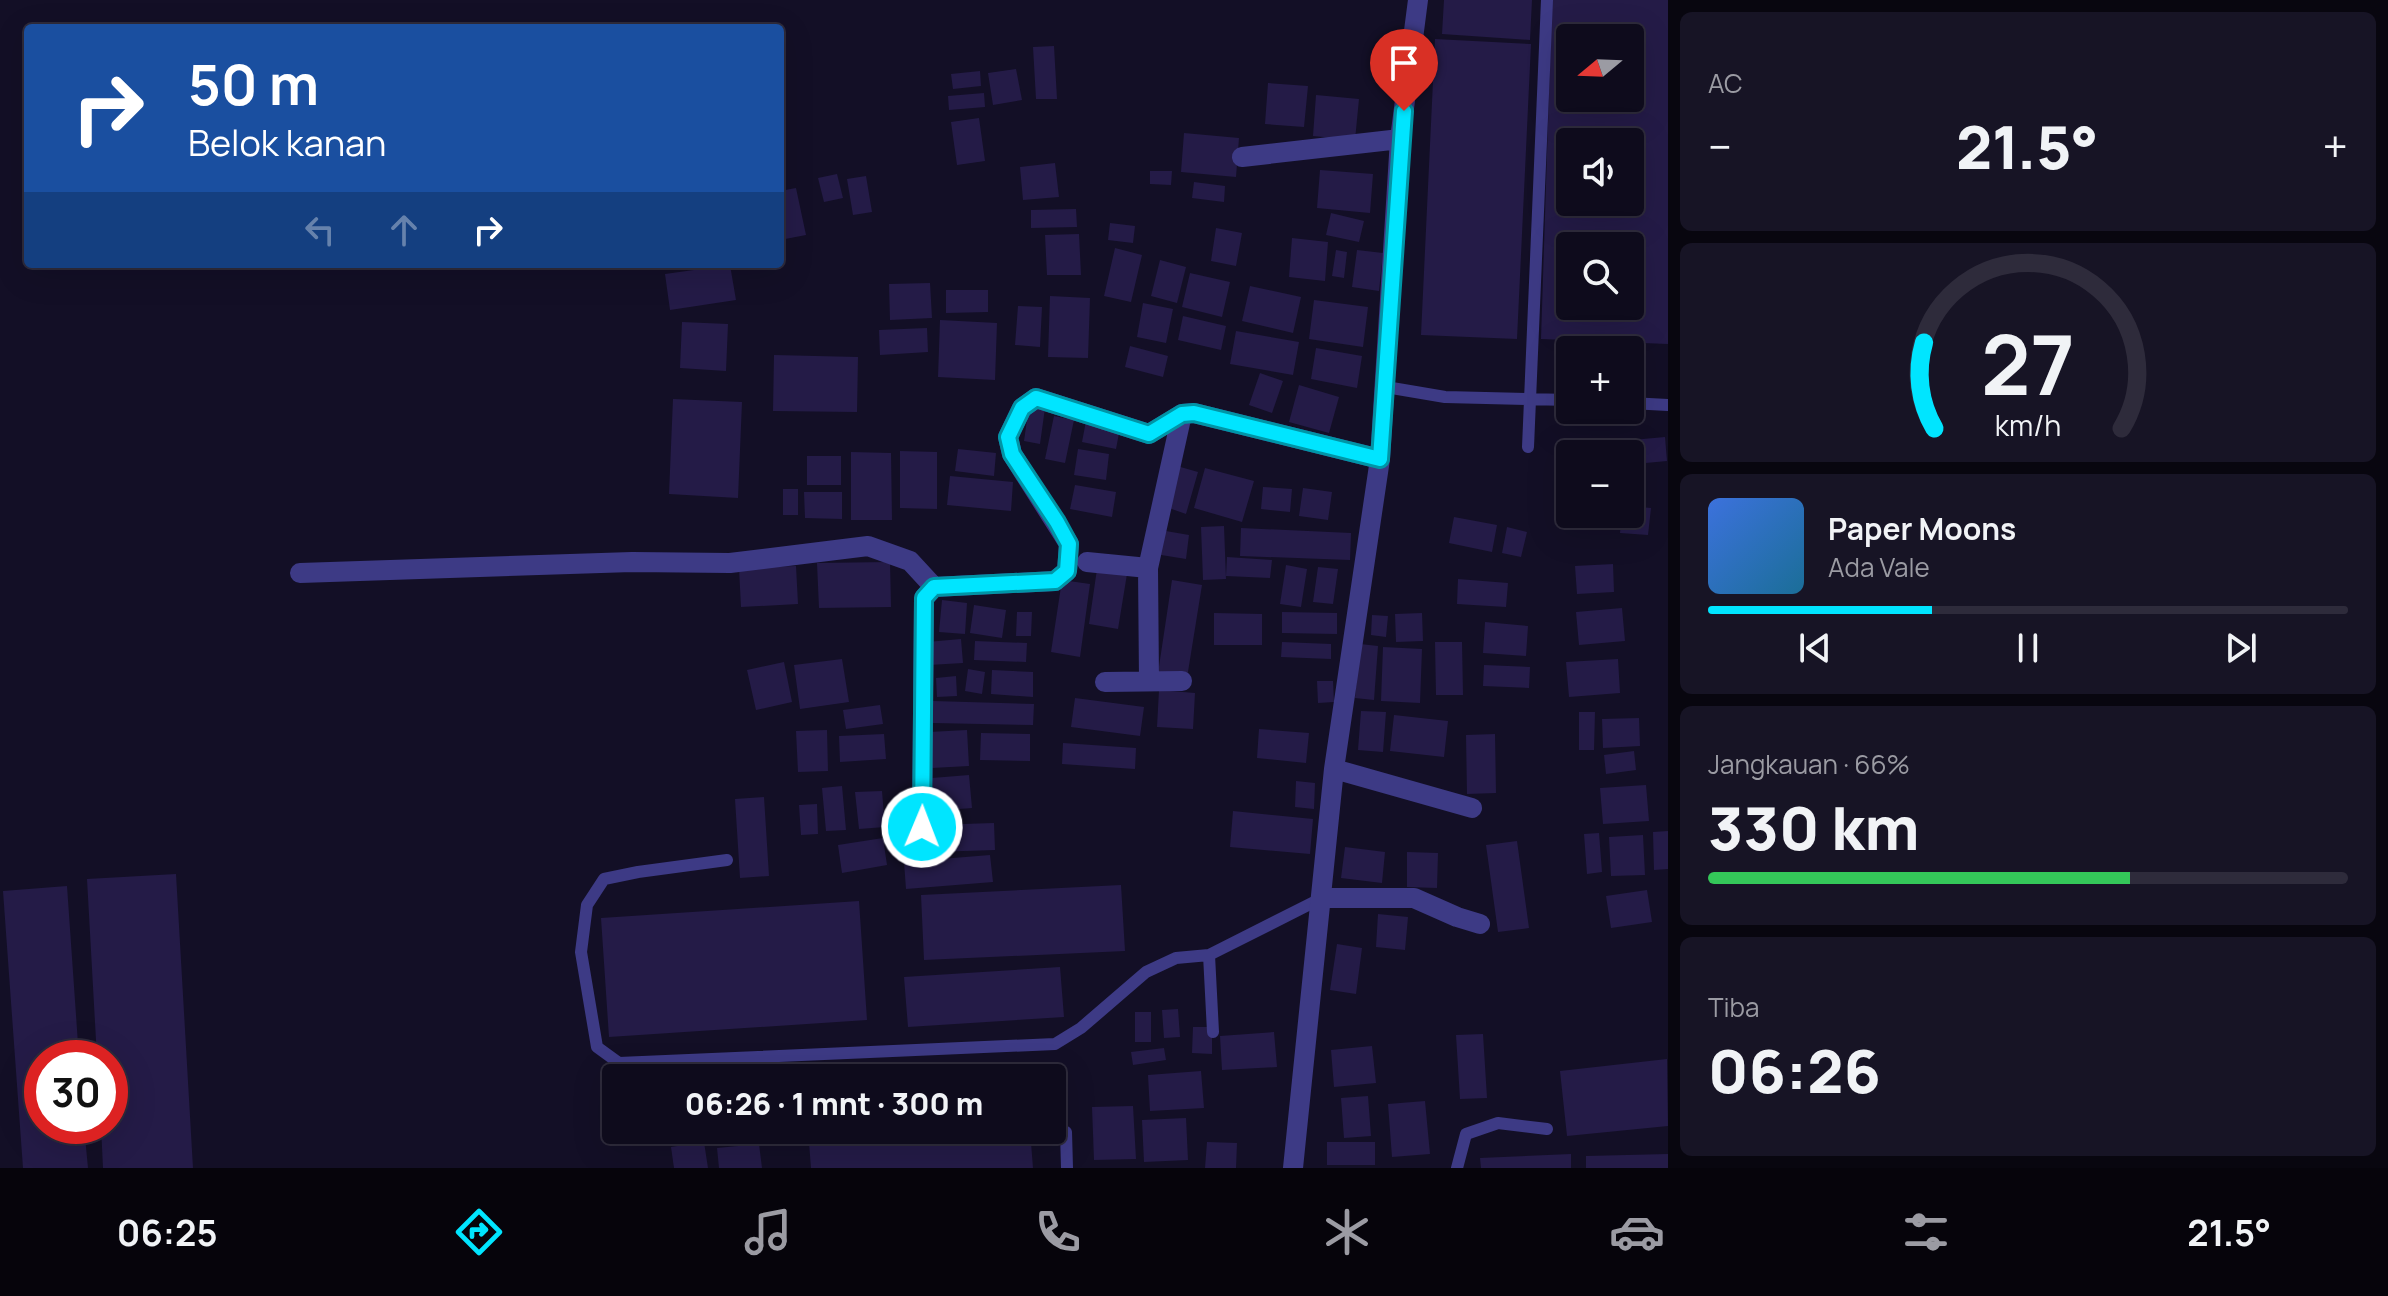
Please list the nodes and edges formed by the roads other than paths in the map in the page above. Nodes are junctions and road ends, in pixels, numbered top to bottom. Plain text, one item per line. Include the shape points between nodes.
1 (1418, 0) edge
2 (1547, 0) edge
3 (1400, 139) junction
4 (1242, 157) dead end
5 (1386, 387) junction
6 (1531, 398) junction
7 (1556, 399) edge
8 (1644, 404) edge
9 (1668, 405) edge
10 (1182, 414) junction
11 (1528, 447) dead end
12 (1380, 459) junction
13 (1087, 562) dead end
14 (1148, 568) junction
15 (300, 573) dead end
16 (934, 587) junction
17 (1149, 681) junction
18 (1182, 681) dead end
19 (1105, 682) dead end
20 (1334, 769) junction
21 (1472, 808) dead end
22 (922, 827) dead end
23 (727, 860) dead end
24 (1322, 898) junction
25 (1480, 924) dead end
26 (1209, 955) junction
27 (1213, 1032) dead end
28 (1547, 1129) dead end
29 (1066, 1132) dead end
30 (1067, 1168) edge
31 (1293, 1168) edge
32 (1457, 1168) edge

1 - 3 street
2 - 6 lane
3 - 4 street
3 - 5 street
5 - 6 lane via 1445,397
5 - 12 street
6 - 7 lane
6 - 11 lane
8 - 9 lane
10 - 12 street
10 - 14 street
10 - 16 street via 1149,434 1036,398 1022,408 1008,437 1012,454 1069,544 1067,571 1055,581
12 - 20 street
13 - 14 street
14 - 17 street
15 - 16 street via 730,563 868,546 910,561
16 - 22 street via 924,598
17 - 18 street
17 - 19 street
20 - 21 street
20 - 24 street
23 - 26 lane via 604,879 587,905 581,952 597,1047 619,1063 1055,1044 1146,972 1176,958
24 - 25 street via 1414,898
24 - 26 lane
24 - 31 street
26 - 27 lane
28 - 32 lane via 1498,1123 1466,1134
29 - 30 lane

